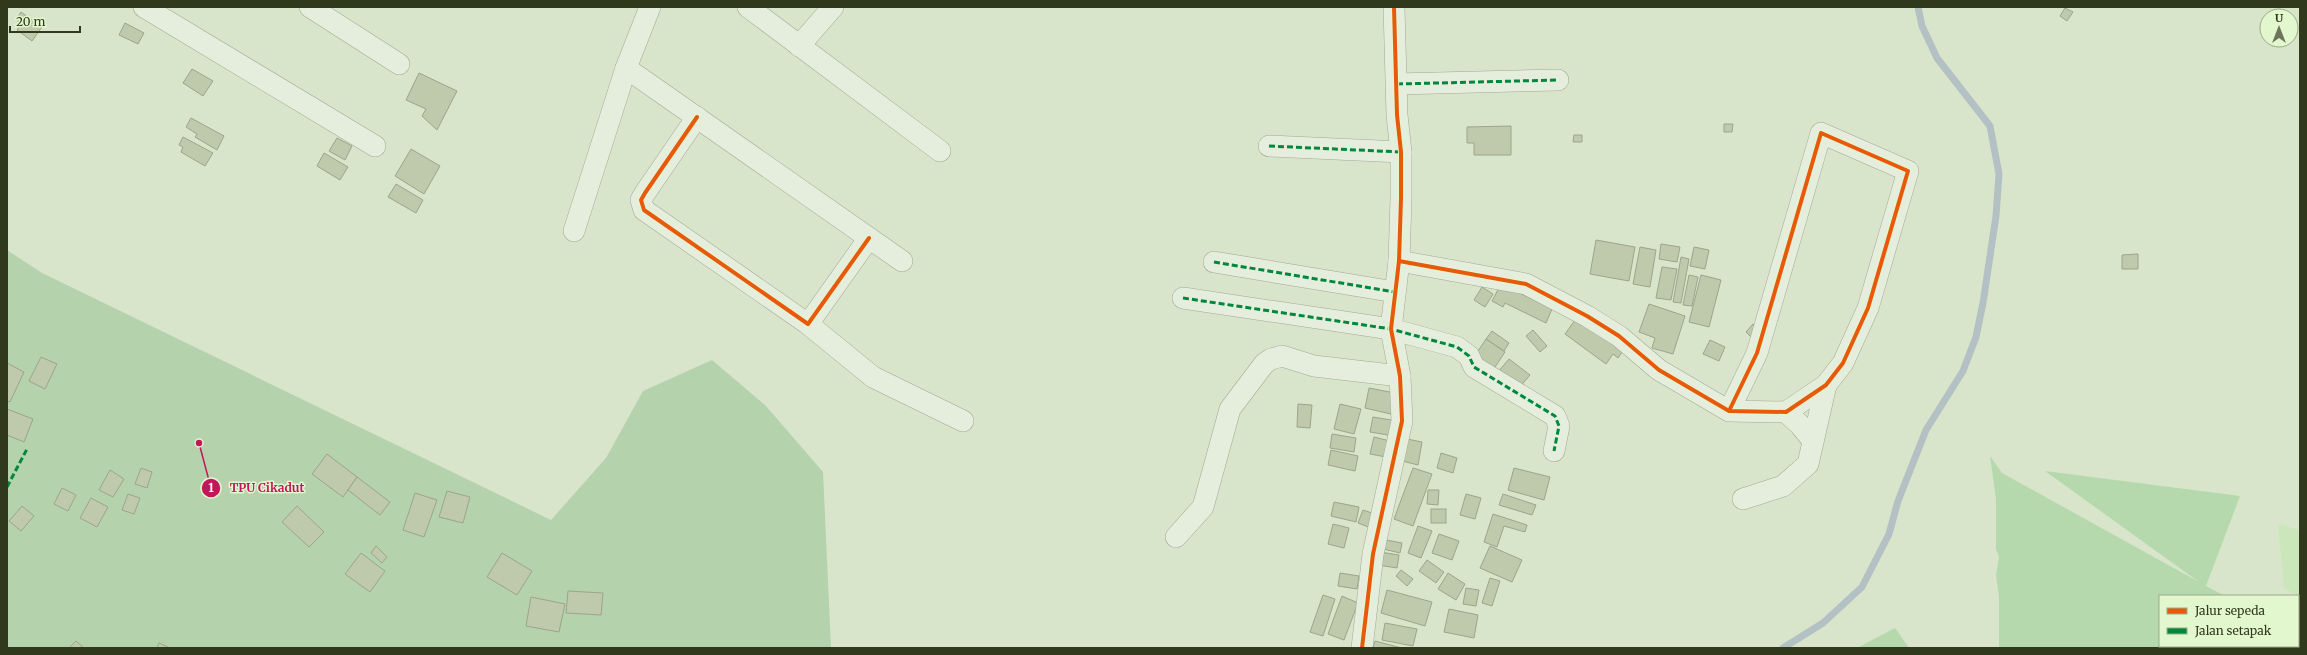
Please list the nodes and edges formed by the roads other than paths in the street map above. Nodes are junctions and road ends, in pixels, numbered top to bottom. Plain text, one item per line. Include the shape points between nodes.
1 (144, 7) edge
2 (310, 7) edge
3 (650, 7) edge
4 (748, 7) edge
5 (833, 7) edge
6 (1394, 7) edge
7 (799, 46) junction
8 (399, 64) dead end
9 (626, 68) junction
10 (1558, 80) dead end
11 (1397, 84) junction
12 (697, 117) junction
13 (375, 146) dead end
14 (1269, 146) dead end
15 (940, 151) dead end
16 (1401, 152) junction
17 (574, 231) dead end
18 (869, 238) junction
19 (1399, 260) junction
20 (902, 261) dead end
21 (1214, 262) dead end
22 (1395, 292) junction
23 (1183, 298) dead end
24 (808, 324) junction
25 (1391, 330) junction
26 (1400, 376) junction
27 (1826, 385) junction
28 (1729, 411) junction
29 (1786, 412) junction
30 (963, 421) dead end
31 (1813, 441) junction
32 (1554, 451) dead end
33 (1743, 499) dead end
34 (1176, 537) dead end
35 (1362, 648) edge

1 - 13 street
2 - 8 street
3 - 9 street
4 - 7 street
5 - 7 street
6 - 11 street
7 - 15 street
9 - 12 street
9 - 17 street
10 - 11 street
11 - 16 street
12 - 18 street
12 - 24 street via 641,200 644,210
14 - 16 street
16 - 19 street
18 - 20 street
18 - 24 street
19 - 22 street
19 - 28 street via 1526,284 1619,336 1659,370
21 - 22 street
22 - 25 street
23 - 25 street
24 - 30 street via 873,377
25 - 26 street
25 - 32 street via 1457,347 1469,356 1474,367 1555,416 1559,426
26 - 34 street via 1314,366 1282,356 1264,364 1230,409 1203,507
26 - 35 street via 1402,421 1373,554
27 - 28 street via 1843,363 1868,308 1908,171 1821,133 1757,353
27 - 29 street
27 - 31 street
28 - 29 street
29 - 31 street
31 - 33 street via 1808,464 1783,486

